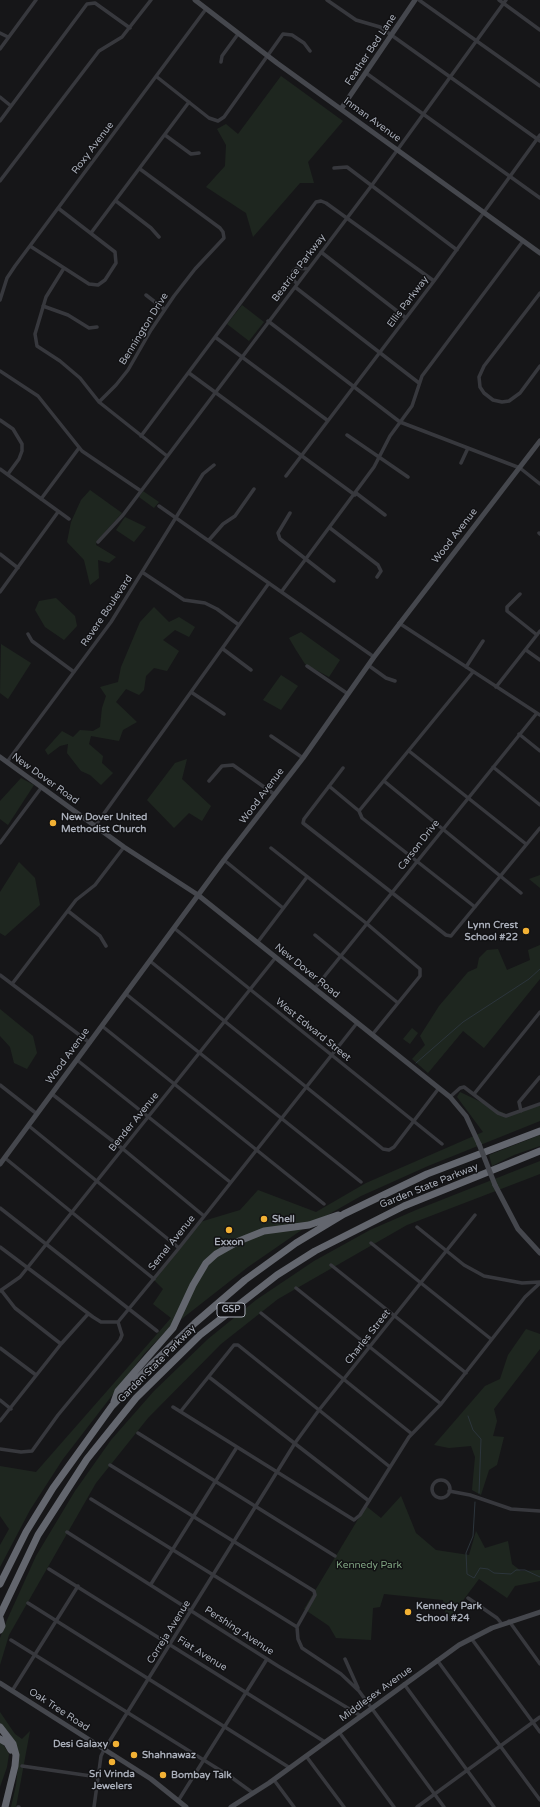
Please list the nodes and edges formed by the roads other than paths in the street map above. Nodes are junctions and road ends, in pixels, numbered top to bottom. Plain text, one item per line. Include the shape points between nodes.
1 (36, 0) edge
2 (151, 0) edge
3 (327, 0) edge
4 (415, 0) edge
5 (419, 0) edge
6 (499, 0) edge
7 (96, 1) edge
8 (199, 1) edge
9 (505, 2) edge
10 (206, 9) junction
11 (130, 28) junction
12 (540, 30) edge
13 (0, 33) edge
14 (238, 34) junction
15 (391, 35) junction
16 (8, 38) junction
17 (477, 41) junction
18 (0, 49) edge
19 (310, 51) dead end
20 (268, 56) junction
21 (220, 62) dead end
22 (366, 73) junction
23 (157, 76) junction
24 (450, 77) junction
25 (540, 86) edge
26 (0, 97) edge
27 (189, 102) junction
28 (11, 106) junction
29 (341, 109) junction
30 (424, 114) junction
31 (0, 121) edge
32 (165, 135) junction
33 (540, 136) edge
34 (539, 140) edge
35 (397, 150) junction
36 (199, 153) dead end
37 (334, 168) dead end
38 (140, 169) junction
39 (511, 177) junction
40 (0, 181) edge
41 (372, 185) junction
42 (540, 198) edge
43 (116, 201) junction
44 (58, 208) junction
45 (485, 213) junction
46 (347, 218) junction
47 (91, 233) junction
48 (158, 237) dead end
49 (523, 241) junction
50 (30, 246) junction
51 (457, 250) junction
52 (321, 252) junction
53 (540, 253) edge
54 (64, 268) junction
55 (308, 269) junction
56 (434, 282) junction
57 (296, 286) junction
58 (540, 292) edge
59 (146, 295) dead end
60 (0, 300) edge
61 (43, 306) junction
62 (164, 309) junction
63 (406, 318) junction
64 (268, 321) junction
65 (97, 327) dead end
66 (215, 337) junction
67 (380, 352) junction
68 (241, 358) junction
69 (540, 366) edge
70 (0, 371) edge
71 (189, 373) junction
72 (419, 383) junction
73 (353, 387) junction
74 (215, 392) junction
75 (99, 402) junction
76 (0, 420) edge
77 (327, 420) junction
78 (400, 422) junction
79 (347, 435) dead end
80 (141, 436) junction
81 (540, 441) edge
82 (79, 448) junction
83 (468, 448) junction
84 (301, 455) junction
85 (167, 456) junction
86 (379, 457) junction
87 (461, 463) dead end
88 (214, 465) dead end
89 (520, 468) junction
90 (0, 469) edge
91 (8, 474) junction
92 (286, 476) dead end
93 (408, 477) dead end
94 (540, 484) edge
95 (254, 489) dead end
96 (141, 491) junction
97 (356, 494) junction
98 (41, 499) junction
99 (159, 506) dead end
100 (58, 512) junction
101 (290, 513) dead end
102 (385, 515) dead end
103 (175, 517) junction
104 (69, 520) dead end
105 (330, 528) junction
106 (209, 540) junction
107 (98, 542) dead end
108 (0, 554) edge
109 (305, 558) junction
110 (18, 568) junction
111 (142, 572) junction
112 (377, 577) dead end
113 (334, 581) dead end
114 (269, 583) junction
115 (282, 591) junction
116 (0, 592) edge
117 (520, 594) dead end
118 (399, 623) junction
119 (240, 625) junction
120 (540, 631) edge
121 (28, 634) dead end
122 (537, 635) junction
123 (484, 641) dead end
124 (223, 649) junction
125 (526, 650) junction
126 (374, 657) junction
127 (540, 660) edge
128 (368, 665) junction
129 (307, 666) dead end
130 (466, 667) junction
131 (251, 670) dead end
132 (74, 672) junction
133 (473, 672) junction
134 (395, 681) dead end
135 (496, 687) junction
136 (191, 692) junction
137 (348, 694) junction
138 (224, 714) dead end
139 (538, 714) edge
140 (519, 734) junction
141 (271, 736) dead end
142 (409, 751) junction
143 (540, 751) edge
144 (0, 757) edge
145 (303, 758) junction
146 (7, 762) junction
147 (493, 766) junction
148 (343, 768) dead end
149 (209, 781) dead end
150 (384, 782) junction
151 (329, 786) junction
152 (41, 788) junction
153 (274, 794) junction
154 (468, 797) junction
155 (540, 805) edge
156 (359, 811) junction
157 (95, 826) junction
158 (540, 828) edge
159 (442, 829) junction
160 (0, 843) edge
161 (526, 844) junction
162 (124, 847) junction
163 (271, 848) dead end
164 (224, 860) junction
165 (417, 860) junction
166 (500, 876) junction
167 (307, 877) junction
168 (392, 892) junction
169 (521, 893) dead end
170 (198, 895) junction
171 (475, 907) junction
172 (283, 908) junction
173 (68, 911) junction
174 (366, 923) junction
175 (174, 928) junction
176 (315, 935) dead end
177 (257, 943) junction
178 (106, 946) dead end
179 (342, 955) junction
180 (276, 957) junction
181 (150, 961) junction
182 (0, 975) edge
183 (12, 984) junction
184 (315, 988) junction
185 (251, 990) junction
186 (126, 994) junction
187 (398, 1003) junction
188 (540, 1012) edge
189 (225, 1022) junction
190 (357, 1023) junction
191 (102, 1026) junction
192 (372, 1035) junction
193 (90, 1042) junction
194 (200, 1053) junction
195 (332, 1055) junction
196 (77, 1060) junction
197 (540, 1077) edge
198 (174, 1084) junction
199 (0, 1085) edge
200 (307, 1087) junction
201 (439, 1088) junction
202 (52, 1094) junction
203 (474, 1094) junction
204 (450, 1097) junction
205 (540, 1104) edge
206 (521, 1111) junction
207 (37, 1114) junction
208 (148, 1117) junction
209 (281, 1118) junction
210 (414, 1121) junction
211 (28, 1126) junction
212 (540, 1131) edge
213 (442, 1144) dead end
214 (123, 1149) junction
215 (257, 1150) junction
216 (540, 1151) edge
217 (5, 1158) junction
218 (0, 1164) edge
219 (98, 1181) junction
220 (230, 1182) junction
221 (361, 1182) dead end
222 (324, 1204) dead end
223 (0, 1208) edge
224 (72, 1213) junction
225 (344, 1214) junction
226 (475, 1215) dead end
227 (204, 1216) junction
228 (417, 1227) dead end
229 (371, 1243) dead end
230 (46, 1245) junction
231 (0, 1247) edge
232 (179, 1248) junction
233 (446, 1250) junction
234 (540, 1253) edge
235 (331, 1265) dead end
236 (27, 1268) junction
237 (154, 1279) junction
238 (421, 1282) junction
239 (540, 1282) edge
240 (296, 1288) dead end
241 (0, 1290) edge
242 (128, 1309) junction
243 (260, 1313) dead end
244 (88, 1314) junction
245 (394, 1316) junction
246 (118, 1322) junction
247 (157, 1331) dead end
248 (492, 1339) junction
249 (61, 1344) junction
250 (370, 1347) junction
251 (0, 1348) edge
252 (466, 1373) junction
253 (36, 1375) junction
254 (209, 1377) junction
255 (345, 1378) junction
256 (0, 1400) edge
257 (440, 1404) junction
258 (112, 1406) junction
259 (174, 1407) dead end
260 (11, 1409) junction
261 (319, 1410) junction
262 (181, 1411) junction
263 (0, 1421) edge
264 (138, 1433) dead end
265 (412, 1434) junction
266 (296, 1444) junction
267 (237, 1447) junction
268 (0, 1449) edge
269 (110, 1465) dead end
270 (390, 1467) junction
271 (278, 1474) junction
272 (215, 1482) junction
273 (449, 1491) junction
274 (91, 1499) dead end
275 (369, 1501) junction
276 (257, 1507) junction
277 (540, 1511) edge
278 (193, 1517) junction
279 (67, 1532) dead end
280 (235, 1541) junction
281 (172, 1550) junction
282 (335, 1556) dead end
283 (49, 1569) dead end
284 (214, 1576) junction
285 (0, 1584) edge
286 (151, 1584) junction
287 (78, 1586) junction
288 (468, 1598) dead end
289 (28, 1603) dead end
290 (192, 1610) junction
291 (540, 1612) edge
292 (0, 1615) edge
293 (0, 1618) edge
294 (57, 1621) junction
295 (509, 1621) junction
296 (502, 1624) junction
297 (297, 1627) junction
298 (0, 1630) edge
299 (471, 1638) junction
300 (11, 1640) dead end
301 (171, 1644) junction
302 (36, 1655) junction
303 (267, 1659) junction
304 (345, 1659) dead end
305 (437, 1660) junction
306 (540, 1664) edge
307 (149, 1679) junction
308 (0, 1683) edge
309 (404, 1684) junction
310 (12, 1691) junction
311 (359, 1691) junction
312 (246, 1692) junction
313 (372, 1708) junction
314 (128, 1713) junction
315 (361, 1716) junction
316 (540, 1717) edge
317 (533, 1722) junction
318 (224, 1726) junction
319 (0, 1727) edge
320 (339, 1732) junction
321 (540, 1732) edge
322 (0, 1739) edge
323 (325, 1742) junction
324 (500, 1746) junction
325 (104, 1750) junction
326 (306, 1756) junction
327 (203, 1760) junction
328 (22, 1766) dead end
329 (290, 1768) junction
330 (467, 1770) junction
331 (98, 1777) junction
332 (274, 1780) junction
333 (10, 1781) junction
334 (253, 1793) junction
335 (435, 1794) junction
336 (540, 1800) edge
337 (178, 1801) junction
338 (5, 1807) edge
339 (94, 1807) edge
340 (186, 1807) edge
341 (231, 1807) edge
342 (294, 1807) edge
343 (344, 1807) edge
344 (394, 1807) edge
345 (417, 1807) edge
346 (444, 1807) edge
347 (494, 1807) edge

1 - 16 street
2 - 11 street
3 - 15 street via 356,20 375,25
4 - 15 street, Feather Bed Lane
5 - 17 street
6 - 9 street
7 - 11 street
7 - 28 street via 86,5
8 - 10 street, Inman Avenue
9 - 12 street
9 - 17 street, Beatrice Parkway
10 - 14 street, Inman Avenue
10 - 23 street, Roxy Avenue
11 - 40 street via 122,37 99,51
13 - 16 street
14 - 20 street, Inman Avenue
14 - 21 street
15 - 22 street, Feather Bed Lane
15 - 24 street
16 - 18 street
17 - 24 street, Beatrice Parkway
17 - 25 street
19 - 20 street via 304,43 285,33
20 - 27 street via 224,116 218,120 212,120
20 - 29 street, Inman Avenue
22 - 29 street, Feather Bed Lane
22 - 30 street
23 - 27 street
23 - 44 street, Roxy Avenue
24 - 30 street, Beatrice Parkway
24 - 34 street
26 - 28 street
27 - 32 street
28 - 31 street
29 - 35 street, Inman Avenue
30 - 35 street, Beatrice Parkway
30 - 39 street
32 - 36 street via 191,154
32 - 38 street
33 - 34 street, Ellis Parkway
34 - 39 street, Ellis Parkway
35 - 41 street, Beatrice Parkway
35 - 45 street, Inman Avenue
37 - 41 street via 347,167
38 - 43 street
38 - 62 street, Bennington Drive via 220,228 224,235 221,243 195,270
39 - 42 street
39 - 45 street, Ellis Parkway
41 - 46 street, Beatrice Parkway
41 - 51 street
43 - 47 street
43 - 48 street
44 - 47 street
44 - 50 street, Roxy Avenue
45 - 49 street, Inman Avenue
45 - 51 street, Ellis Parkway
46 - 52 street, Beatrice Parkway
46 - 56 street
46 - 66 street via 324,201 319,201 313,206
47 - 54 street via 116,255 115,266 106,280 101,284 92,285
49 - 53 street, Inman Avenue
49 - 72 street via 448,340
50 - 54 street
50 - 60 street, Roxy Avenue via 8,278
51 - 56 street, Ellis Parkway
52 - 55 street, Beatrice Parkway
52 - 63 street
54 - 61 street
55 - 57 street, Beatrice Parkway
55 - 57 street via 297,268 293,271 292,278
56 - 63 street, Ellis Parkway
57 - 64 street, Beatrice Parkway
57 - 67 street
58 - 69 street via 485,364 479,377 482,391 491,399 502,402 511,400
59 - 62 street
61 - 65 street via 68,315 89,328
61 - 75 street via 35,334 37,346 70,369
62 - 75 street, Bennington Drive via 128,370
63 - 67 street, Ellis Parkway
64 - 68 street, Beatrice Parkway
64 - 73 street
66 - 68 street
66 - 71 street
67 - 72 street
67 - 73 street, Ellis Parkway
68 - 74 street, Beatrice Parkway
68 - 77 street
70 - 82 street via 38,396
71 - 74 street
71 - 80 street
72 - 78 street via 412,406
73 - 77 street, Ellis Parkway
73 - 78 street
74 - 84 street
74 - 85 street, Beatrice Parkway
75 - 80 street
76 - 91 street via 13,429 22,444 20,459
77 - 84 street, Ellis Parkway
78 - 83 street
78 - 86 street
79 - 86 street
80 - 85 street
81 - 89 street, Wood Avenue
82 - 96 street
82 - 98 street
83 - 87 street
83 - 89 street
84 - 92 street, Ellis Parkway
84 - 97 street
85 - 96 street, Beatrice Parkway
86 - 93 street
86 - 97 street
88 - 103 street, Revere Boulevard via 203,474
89 - 94 street
89 - 118 street, Wood Avenue
90 - 91 street
91 - 98 street
95 - 106 street via 235,516 223,524
96 - 107 street, Beatrice Parkway
97 - 102 street
97 - 105 street
98 - 100 street
99 - 103 street
100 - 104 street
100 - 110 street
101 - 109 street via 280,529 279,537
103 - 106 street
103 - 111 street, Revere Boulevard
105 - 109 street
105 - 112 street via 378,565 381,571
106 - 114 street
108 - 110 street
109 - 113 street
109 - 115 street
110 - 116 street
111 - 119 street via 184,600 205,603
111 - 132 street, Revere Boulevard via 111,622
114 - 115 street
114 - 119 street
115 - 126 street
117 - 122 street via 507,607 507,611
118 - 126 street, Wood Avenue
118 - 130 street
119 - 124 street
120 - 122 street
121 - 132 street via 32,641
122 - 125 street
123 - 130 street
124 - 131 street
124 - 136 street
125 - 127 street
125 - 135 street
126 - 128 street, Wood Avenue
128 - 134 street via 386,678
128 - 137 street, Wood Avenue
129 - 137 street
130 - 133 street
132 - 146 street, Revere Boulevard
133 - 135 street
133 - 142 street
135 - 139 street
136 - 138 street
136 - 157 street
137 - 145 street, Wood Avenue
139 - 140 street, Carson Drive
140 - 143 street
140 - 147 street, Carson Drive
141 - 145 street
142 - 150 street
142 - 154 street
144 - 146 street, New Dover Road
145 - 153 street, Wood Avenue
146 - 152 street, New Dover Road
147 - 154 street, Carson Drive
147 - 155 street
148 - 151 street
149 - 153 street via 222,766 234,765
150 - 156 street
150 - 159 street
151 - 156 street
151 - 168 street via 303,823
152 - 157 street, New Dover Road
152 - 160 street
153 - 164 street, Wood Avenue
154 - 159 street, Carson Drive
154 - 161 street
156 - 165 street via 362,818
157 - 162 street, New Dover Road
158 - 161 street
159 - 165 street, Carson Drive
159 - 166 street
161 - 166 street
162 - 170 street, New Dover Road
162 - 173 street via 95,885
163 - 167 street
164 - 170 street, Wood Avenue
164 - 172 street
165 - 168 street, Carson Drive
165 - 171 street
166 - 169 street
166 - 171 street
167 - 172 street
167 - 174 street
168 - 171 street via 446,936 453,934
168 - 174 street, Carson Drive
170 - 175 street, Wood Avenue
170 - 177 street, New Dover Road
172 - 177 street
173 - 178 street via 100,936
173 - 183 street
174 - 179 street, Carson Drive
174 - 187 street via 420,969 420,976
175 - 181 street, Wood Avenue
175 - 185 street, West Edward Street
176 - 179 street
177 - 180 street, New Dover Road
179 - 184 street, Carson Drive
179 - 187 street
180 - 184 street, New Dover Road
180 - 185 street, Bender Avenue
181 - 186 street, Wood Avenue
181 - 189 street
182 - 183 street
183 - 193 street
184 - 190 street, New Dover Road
185 - 189 street, Bender Avenue
185 - 195 street, West Edward Street
186 - 191 street, Wood Avenue
186 - 194 street
187 - 192 street
188 - 203 street
189 - 194 street, Bender Avenue
189 - 200 street
190 - 192 street, New Dover Road
190 - 195 street, Semel Avenue
191 - 193 street, Wood Avenue
191 - 198 street
192 - 201 street, New Dover Road
193 - 196 street, Wood Avenue
194 - 198 street, Bender Avenue
194 - 209 street
195 - 200 street, Semel Avenue
195 - 210 street, West Edward Street
196 - 202 street, Wood Avenue
196 - 208 street
197 - 206 street via 519,1102
198 - 208 street, Bender Avenue
198 - 215 street
199 - 207 street
200 - 209 street, Semel Avenue
200 - 210 street via 383,1149 389,1150 395,1146
201 - 204 street, New Dover Road
201 - 210 street
202 - 207 street, Wood Avenue
202 - 214 street
203 - 204 street via 464,1087
203 - 206 street via 503,1115 510,1116
204 - 234 street, New Dover Road, bridge via 466,1116 518,1229
205 - 206 street
207 - 211 street, Wood Avenue
208 - 214 street, Bender Avenue
208 - 220 street
209 - 215 street, Semel Avenue
209 - 221 street
210 - 213 street, West Edward Street
211 - 217 street, Wood Avenue
211 - 219 street
212 - 225 highway, Garden State Parkway / GSP via 409,1182
214 - 219 street, Bender Avenue
214 - 227 street
215 - 220 street, Semel Avenue
215 - 222 street
216 - 292 highway, Garden State Parkway / GSP via 404,1206 315,1251 277,1275 200,1335 140,1394 83,1464 38,1535
217 - 218 street, Wood Avenue
217 - 224 street
219 - 224 street, Bender Avenue
219 - 232 street
220 - 227 street, Semel Avenue
223 - 230 street
224 - 230 street, Bender Avenue
224 - 237 street
225 - 258 highway, Garden State Parkway / GSP via 296,1243 245,1280 190,1328
225 - 258 highway via 309,1225 264,1231 216,1254 206,1263 193,1285 173,1328 118,1391
226 - 233 street, Charles Street
227 - 232 street, Semel Avenue
228 - 233 street
229 - 238 street
230 - 236 street, Bender Avenue
230 - 242 street
231 - 236 street
232 - 237 street, Semel Avenue
233 - 238 street, Charles Street
233 - 239 street via 464,1266 484,1276 522,1283
235 - 245 street
236 - 241 street, Bender Avenue via 20,1277
236 - 244 street
237 - 242 street, Semel Avenue
238 - 245 street, Charles Street
238 - 248 street
239 - 248 street
240 - 250 street
241 - 249 street via 14,1308
242 - 246 street, Semel Avenue
242 - 247 street
243 - 255 street
244 - 246 street via 101,1322
244 - 249 street
245 - 250 street, Charles Street
245 - 252 street
246 - 268 street via 122,1335 120,1340 32,1451
248 - 252 street
249 - 253 street
250 - 255 street, Charles Street
250 - 257 street
251 - 253 street
252 - 257 street
253 - 260 street
254 - 261 street via 236,1345
254 - 262 street
254 - 266 street
255 - 261 street, Charles Street
255 - 265 street
256 - 260 street
257 - 265 street
258 - 285 highway, Garden State Parkway / GSP via 46,1498
259 - 262 street
260 - 263 street
261 - 266 street, Charles Street
261 - 270 street
262 - 267 street
264 - 272 street
265 - 270 street
266 - 271 street, Charles Street
266 - 275 street
267 - 271 street
267 - 272 street
269 - 278 street
270 - 275 street
271 - 275 street via 354,1520
271 - 276 street, Correja Avenue
272 - 276 street
272 - 278 street
273 - 273 street via 449,1486 443,1480 435,1482 432,1487 433,1493 438,1497 446,1496
273 - 277 street via 470,1495 511,1510
274 - 281 street
276 - 280 street, Correja Avenue
276 - 282 street
278 - 280 street
278 - 281 street
279 - 286 street, Pershing Avenue
280 - 284 street, Correja Avenue
280 - 297 street via 315,1593
281 - 284 street
281 - 286 street
283 - 287 street, Fiat Avenue
284 - 290 street, Correja Avenue
284 - 297 street
286 - 290 street, Pershing Avenue
287 - 294 street
287 - 301 street, Fiat Avenue
288 - 296 street
289 - 294 street
290 - 301 street, Correja Avenue
290 - 303 street, Pershing Avenue
291 - 295 street, Middlesex Avenue
293 - 298 highway
294 - 302 street
294 - 307 street
295 - 296 street, Middlesex Avenue
295 - 306 street
296 - 299 street, Middlesex Avenue
297 - 311 street via 298,1639 304,1650 341,1674
299 - 305 street, Middlesex Avenue
299 - 317 street
300 - 302 street
301 - 307 street, Correja Avenue
301 - 312 street, Fiat Avenue
302 - 310 street
302 - 314 street
303 - 312 street
303 - 315 street, Pershing Avenue
304 - 311 street
305 - 309 street, Middlesex Avenue
305 - 324 street
307 - 314 street, Correja Avenue
307 - 318 street
308 - 310 street, Oak Tree Road
309 - 313 street, Middlesex Avenue
309 - 330 street
310 - 325 street, Oak Tree Road
311 - 313 street
312 - 318 street
312 - 323 street, Fiat Avenue
313 - 315 street, Middlesex Avenue
313 - 335 street
314 - 325 street, Correja Avenue
314 - 327 street
315 - 320 street, Middlesex Avenue
316 - 317 street
317 - 321 street
317 - 324 street
318 - 327 street
318 - 329 street
319 - 333 highway via 16,1752
320 - 323 street, Middlesex Avenue
320 - 344 street
322 - 333 highway via 7,1743 12,1751
323 - 326 street, Middlesex Avenue
324 - 330 street
324 - 336 street
325 - 331 street, Correja Avenue
325 - 337 street, Oak Tree Road via 151,1779
326 - 329 street, Middlesex Avenue
326 - 343 street
327 - 334 street
327 - 337 street
328 - 331 street
329 - 332 street, Middlesex Avenue
330 - 335 street
330 - 347 street
331 - 339 street, Correja Avenue
332 - 334 street, Middlesex Avenue
332 - 342 street
333 - 338 highway
334 - 341 street, Middlesex Avenue
335 - 345 street
335 - 346 street
337 - 340 street, Oak Tree Road

